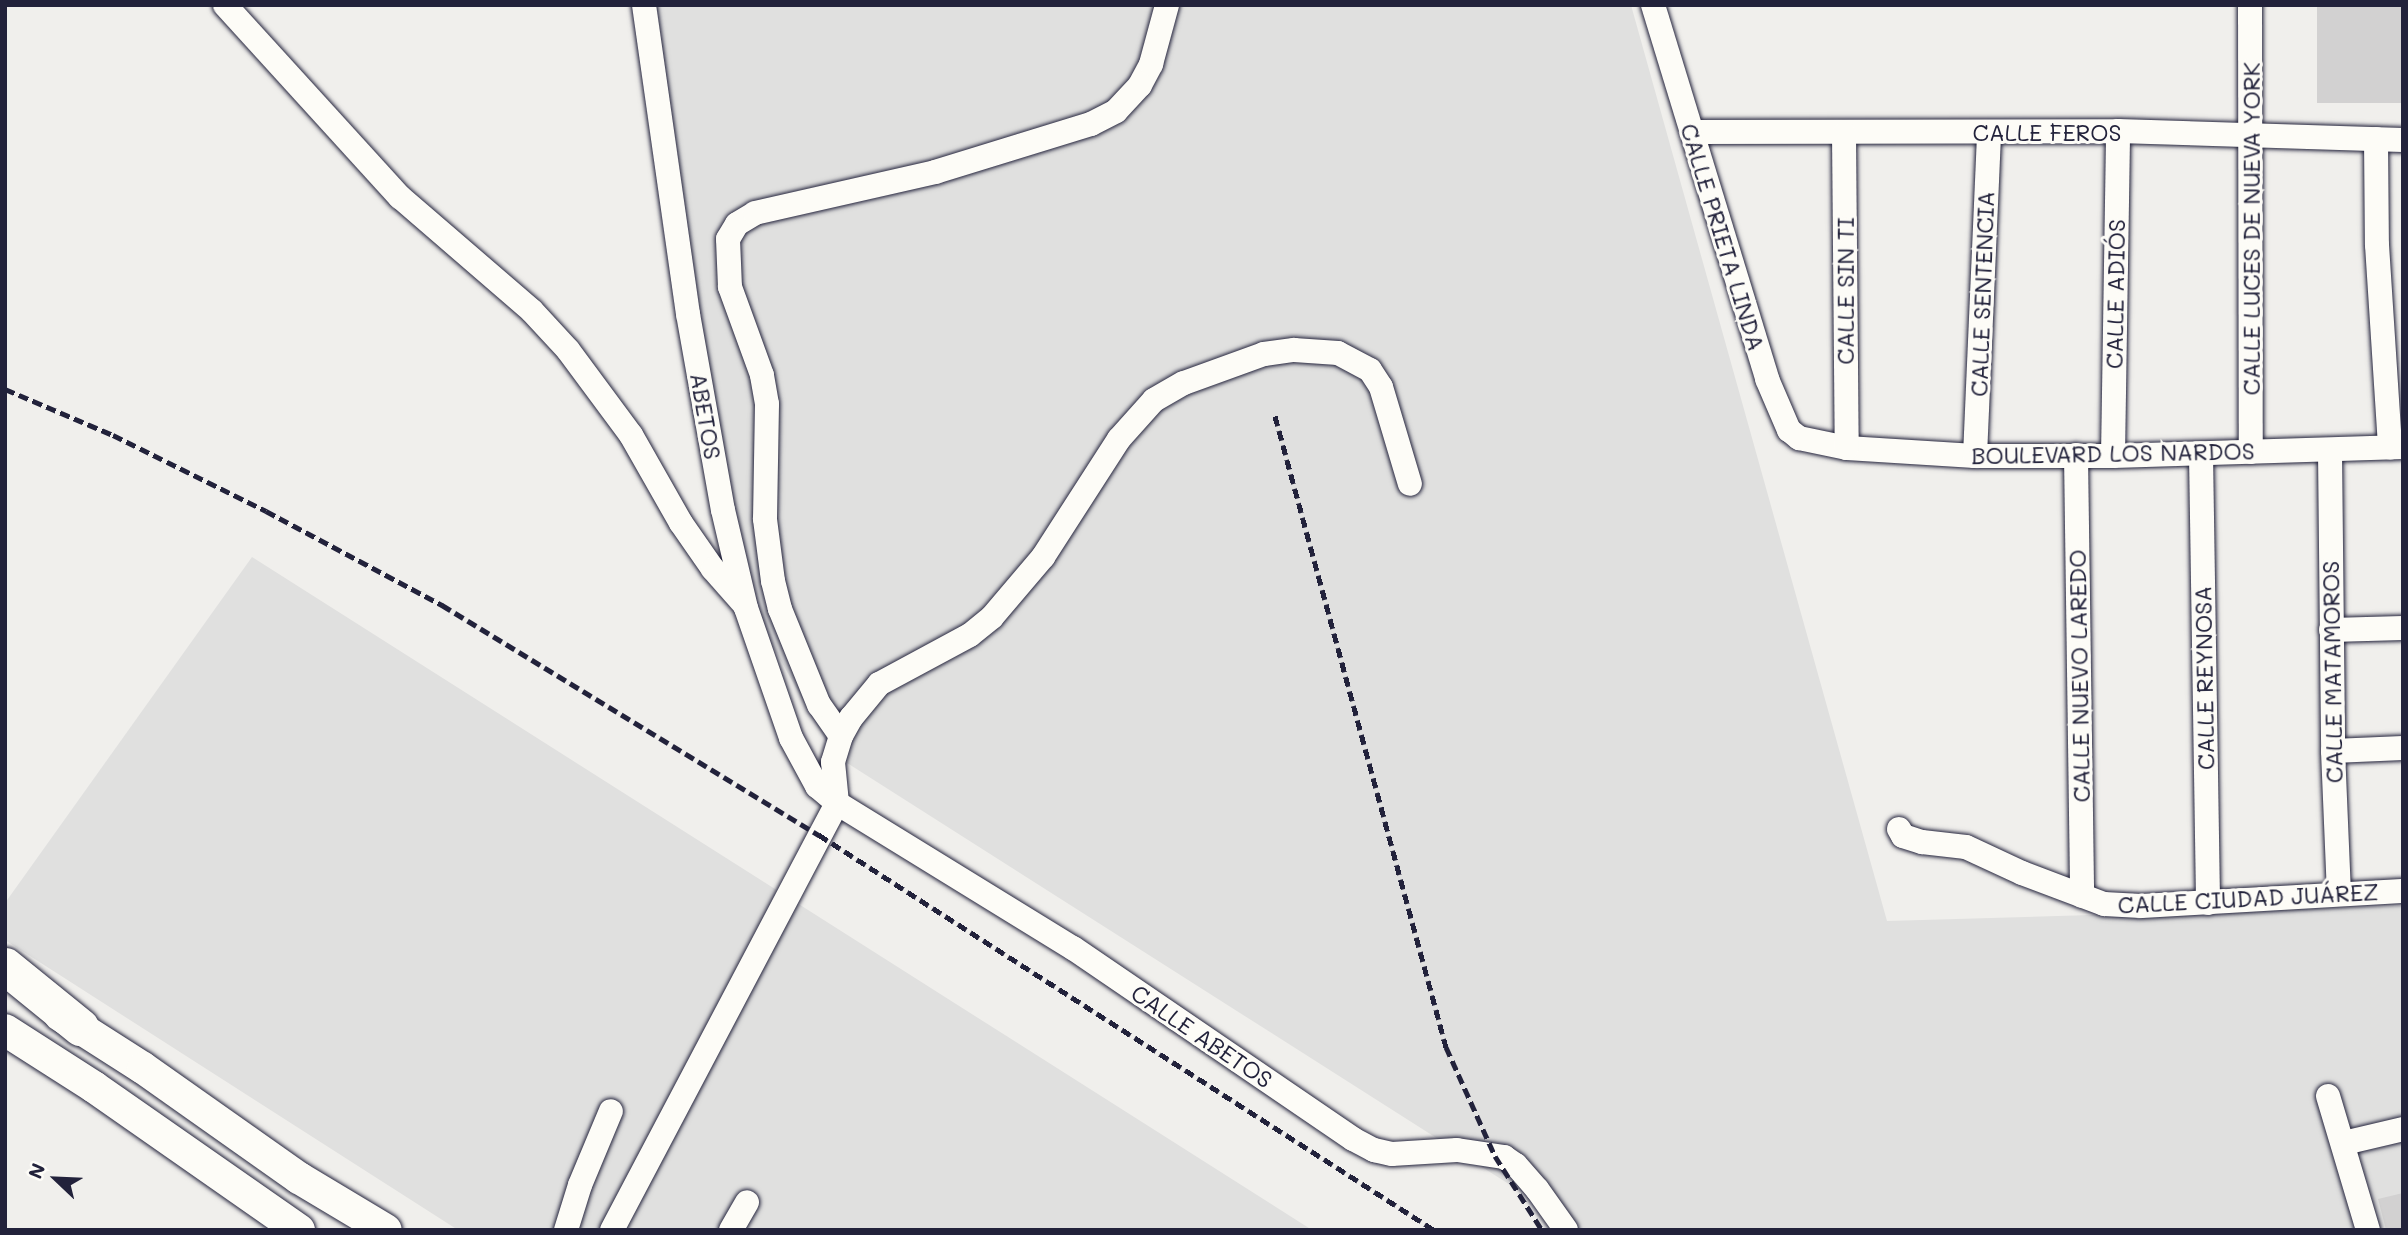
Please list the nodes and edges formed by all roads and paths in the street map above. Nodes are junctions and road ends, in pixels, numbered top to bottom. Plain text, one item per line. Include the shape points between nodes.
1 (225, 5) edge
2 (644, 5) edge
3 (1167, 5) edge
4 (1653, 5) edge
5 (2250, 5) edge
6 (2118, 131) junction
7 (1692, 132) junction
8 (1989, 132) junction
9 (1844, 134) junction
10 (2249, 136) junction
11 (2376, 139) junction
12 (2403, 140) edge
13 (1835, 447) junction
14 (2396, 447) edge
15 (2330, 451) junction
16 (2251, 452) junction
17 (2201, 454) junction
18 (1975, 456) junction
19 (2076, 456) junction
20 (2113, 456) junction
21 (1410, 484) dead end
22 (746, 608) junction
23 (2403, 628) edge
24 (2330, 629) junction
25 (841, 736) junction
26 (2403, 748) edge
27 (2333, 751) junction
28 (837, 803) junction
29 (1899, 830) dead end
30 (2403, 891) edge
31 (2339, 893) junction
32 (2082, 896) junction
33 (2208, 903) junction
34 (5, 966) edge
35 (5, 986) edge
36 (80, 1027) junction
37 (5, 1030) edge
38 (2328, 1096) dead end
39 (611, 1111) dead end
40 (2403, 1129) edge
41 (2344, 1143) junction
42 (747, 1202) dead end
43 (299, 1230) edge
44 (386, 1230) edge
45 (566, 1230) edge
46 (612, 1230) edge
47 (731, 1230) edge
48 (1566, 1230) edge
49 (2368, 1230) edge

1 - 22 street via 400,197 533,310 568,350 631,435 681,523
2 - 22 street, ABETOS via 688,314 723,510
3 - 25 street via 1151,64 1140,85 1116,110 1091,124 935,172 755,213 737,223 728,239 730,287 762,375 767,404 765,519 773,581 819,705
4 - 7 street, CALLE PRIETA LINDA
5 - 10 street, CALLE LUCES DE NUEVA YORK
6 - 8 street, CALLE FEROS
6 - 10 street, CALLE FEROS
6 - 20 street, CALLE ADIÓS
7 - 9 street, CALLE FEROS
7 - 13 street, CALLE PRIETA LINDA via 1779,410 1799,438
8 - 9 street, CALLE FEROS
8 - 18 street, CALLE SENTENCIA
9 - 13 street, CALLE SIN TI
10 - 11 street, CALLE FEROS
10 - 16 street, CALLE LUCES DE NUEVA YORK
11 - 12 street, CALLE FEROS
11 - 14 street via 2377,245
13 - 18 street, BOULEVARD LOS NARDOS
14 - 15 street, BOULEVARD LOS NARDOS
15 - 16 street, BOULEVARD LOS NARDOS
15 - 24 street, CALLE MATAMOROS
16 - 17 street, BOULEVARD LOS NARDOS
17 - 20 street, BOULEVARD LOS NARDOS
17 - 33 street, CALLE REYNOSA
18 - 19 street, BOULEVARD LOS NARDOS
19 - 20 street, BOULEVARD LOS NARDOS
19 - 32 street, CALLE NUEVO LAREDO
21 - 25 street via 1381,387 1370,370 1338,353 1294,350 1264,354 1184,383 1135,419 1043,557 992,617 970,635 879,684
22 - 28 street, ABETOS via 802,762 817,786
23 - 24 street
24 - 27 street, CALLE MATAMOROS
25 - 28 street via 833,762
26 - 27 street
27 - 31 street, CALLE MATAMOROS
28 - 46 street
28 - 48 street, CALLE ABETOS via 1073,948 1353,1139 1392,1154 1457,1150 1504,1157 1537,1189
29 - 32 street, CALLE CIUDAD JUÁREZ via 1922,842 1966,847
30 - 31 street, CALLE CIUDAD JUÁREZ
31 - 33 street, CALLE CIUDAD JUÁREZ
32 - 33 street, CALLE CIUDAD JUÁREZ via 2120,905
34 - 36 highway
35 - 36 main road
36 - 44 main road via 299,1178
37 - 43 main road
38 - 41 street
39 - 45 street
40 - 41 street
41 - 49 street
42 - 47 street

